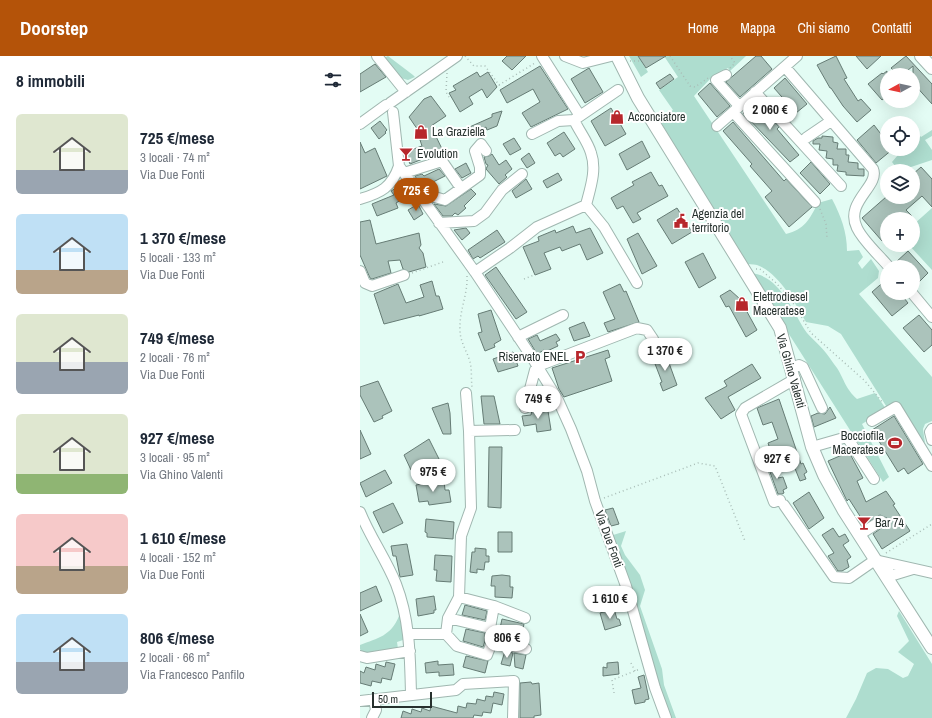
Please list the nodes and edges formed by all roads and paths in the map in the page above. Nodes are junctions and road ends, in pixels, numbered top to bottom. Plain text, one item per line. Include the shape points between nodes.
1 (377, 56) edge
2 (457, 56) edge
3 (565, 56) edge
4 (611, 56) edge
5 (617, 56) edge
6 (670, 56) edge
7 (730, 56) edge
8 (797, 56) edge
9 (921, 56) edge
10 (467, 57) edge
11 (542, 57) edge
12 (630, 61) dead end
13 (641, 62) dead end
14 (785, 67) junction
15 (932, 68) edge
16 (448, 72) dead end
17 (727, 72) joint
18 (712, 81) dead end
19 (618, 90) dead end
20 (406, 92) junction
21 (755, 92) junction
22 (449, 97) dead end
23 (736, 109) junction
24 (390, 111) junction
25 (577, 118) junction
26 (831, 121) junction
27 (360, 124) edge
28 (717, 126) dead end
29 (532, 134) dead end
30 (806, 138) dead end
31 (486, 150) dead end
32 (402, 169) junction
33 (522, 174) dead end
34 (458, 184) dead end
35 (841, 186) dead end
36 (419, 194) junction
37 (360, 199) edge
38 (815, 202) joint
39 (586, 205) junction
40 (439, 223) junction
41 (827, 238) dead end
42 (883, 260) edge
43 (443, 262) dead end
44 (468, 263) junction
45 (418, 270) dead end
46 (360, 271) edge
47 (743, 271) junction
48 (475, 272) junction
49 (404, 275) dead end
50 (534, 275) dead end
51 (524, 279) dead end
52 (637, 283) dead end
53 (918, 300) edge
54 (563, 315) dead end
55 (932, 317) edge
56 (518, 336) junction
57 (656, 351) dead end
58 (538, 366) junction
59 (793, 373) junction
60 (466, 393) joint
61 (525, 408) dead end
62 (822, 408) dead end
63 (889, 411) junction
64 (872, 421) dead end
65 (932, 429) edge
66 (515, 430) dead end
67 (469, 431) junction
68 (932, 440) edge
69 (812, 447) junction
70 (932, 466) edge
71 (874, 479) dead end
72 (595, 501) junction
73 (361, 516) edge
74 (881, 521) dead end
75 (932, 524) edge
76 (859, 534) junction
77 (745, 540) dead end
78 (880, 557) junction
79 (898, 564) junction
80 (910, 570) junction
81 (932, 573) edge
82 (885, 574) junction
83 (898, 594) junction
84 (459, 597) junction
85 (494, 606) junction
86 (448, 618) junction
87 (525, 618) dead end
88 (490, 628) junction
89 (409, 634) junction
90 (446, 634) junction
91 (492, 642) junction
92 (932, 648) edge
93 (526, 649) dead end
94 (410, 651) junction
95 (360, 656) edge
96 (631, 663) dead end
97 (649, 666) junction
98 (635, 671) junction
99 (614, 693) dead end
100 (411, 694) junction
101 (374, 699) junction
102 (360, 701) edge
103 (372, 718) edge
104 (513, 718) edge
105 (666, 718) edge

1 - 20 street
2 - 20 street
3 - 4 street via 583,63
5 - 47 main road, Via Ghino Valenti via 638,98
6 - 18 path via 690,86 694,87 707,77
7 - 17 path via 735,63
8 - 14 street
9 - 15 main road
10 - 11 path via 474,66 485,66 499,85
11 - 25 street
12 - 13 path
14 - 21 street
14 - 26 street
16 - 22 path via 446,92
17 - 23 street via 716,80
19 - 25 street
20 - 24 street
21 - 23 street
21 - 35 street
23 - 28 street
23 - 38 street
24 - 27 street via 371,117
24 - 32 street, Via Due Fonti
25 - 29 street via 558,121
25 - 39 street via 593,162
26 - 30 street
26 - 42 street via 875,173 854,210 854,220 857,229
31 - 36 street via 482,144 475,151 480,175 445,200
32 - 34 street via 442,161
32 - 36 street, Via Due Fonti
32 - 37 street via 391,183
33 - 40 street via 502,190 485,213 474,221
36 - 40 street, Via Due Fonti
38 - 41 path via 823,213
39 - 48 street via 537,227
39 - 52 street via 604,227
40 - 44 street, Via Due Fonti
43 - 45 path
44 - 48 street, Via Due Fonti
44 - 60 path via 468,289 460,329 461,341 471,363 472,390
46 - 49 street via 365,283 372,286
47 - 59 main road, Via Ghino Valenti via 780,328
47 - 63 path via 748,268 760,269 775,282 790,298 811,333 877,394
48 - 56 street, Via Due Fonti
50 - 51 path
53 - 55 street
54 - 56 street
56 - 58 street, Via Due Fonti
57 - 58 street via 651,334 647,330 637,328
58 - 61 street
58 - 72 street, Via Due Fonti via 558,400 574,435
59 - 62 street via 799,365 803,367
59 - 69 main road, Via Ghino Valenti
59 - 78 street via 745,408 741,414 774,502 782,503 834,577 850,578
60 - 67 street
63 - 64 street
63 - 70 street via 896,407
65 - 68 street
66 - 67 street
67 - 84 street via 471,508 461,536
69 - 71 street via 847,437
69 - 76 main road, Via Ghino Valenti via 829,486
72 - 77 path via 698,464 715,466
72 - 97 street, Via Due Fonti via 626,586
73 - 89 street via 396,583
74 - 76 street
75 - 78 path
76 - 78 main road, Via Ghino Valenti
78 - 79 street
78 - 82 main road, Via Ghino Valenti
79 - 80 street
79 - 82 street via 890,567
80 - 81 street
80 - 82 street via 890,576
80 - 83 street via 897,584
82 - 83 main road, Via Ghino Valenti
83 - 92 main road, Via Ghino Valenti
84 - 85 street
84 - 86 street
85 - 87 street
85 - 88 street
86 - 88 street
86 - 90 street
88 - 91 street
89 - 90 street
89 - 94 street
90 - 91 street via 457,646 487,655
91 - 93 street
94 - 95 street via 367,658
94 - 100 street
96 - 98 path
97 - 98 path
97 - 105 street, Via Due Fonti
98 - 99 path via 612,680
100 - 101 street
100 - 104 street via 456,690 464,684 514,681
101 - 102 street
101 - 103 street via 376,710

